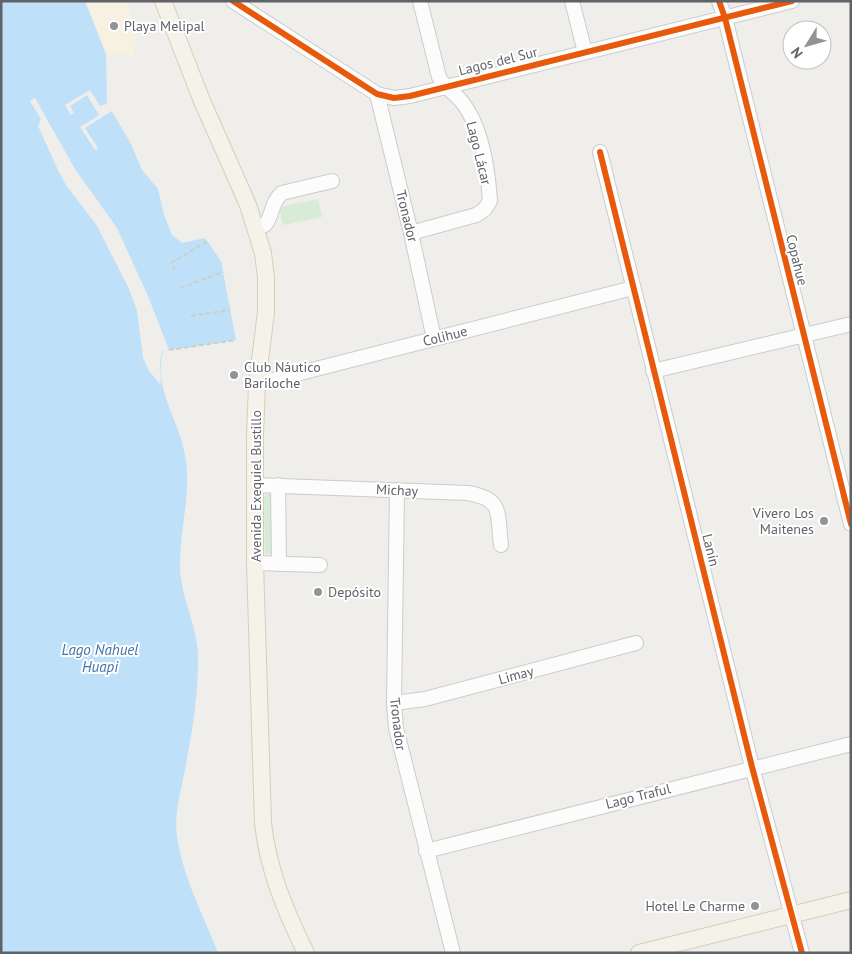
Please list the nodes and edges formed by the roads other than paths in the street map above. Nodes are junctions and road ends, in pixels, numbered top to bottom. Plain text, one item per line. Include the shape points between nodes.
1 (163, 1) edge
2 (233, 1) edge
3 (420, 1) edge
4 (572, 1) edge
5 (719, 1) edge
6 (792, 1) edge
7 (725, 18) junction
8 (585, 52) junction
9 (445, 87) junction
10 (377, 94) junction
11 (600, 152) dead end
12 (332, 181) dead end
13 (256, 227) junction
14 (411, 233) junction
15 (633, 288) junction
16 (851, 324) edge
17 (802, 335) junction
18 (434, 339) junction
19 (653, 371) junction
20 (257, 384) junction
21 (255, 485) junction
22 (278, 485) junction
23 (397, 490) junction
24 (851, 524) edge
25 (501, 545) dead end
26 (255, 563) junction
27 (279, 564) junction
28 (320, 565) dead end
29 (636, 644) dead end
30 (394, 702) junction
31 (851, 744) edge
32 (752, 767) junction
33 (426, 851) junction
34 (851, 900) edge
35 (792, 914) junction
36 (306, 953) edge
37 (453, 953) edge
38 (639, 953) edge
39 (802, 953) edge

1 - 13 main road, Avenida Exequiel Bustillo
2 - 10 street, Lagos del Sur
3 - 9 street via 439,77
4 - 8 street
5 - 7 street, Copahue
6 - 7 street, Lagos del Sur
7 - 8 street, Lagos del Sur
7 - 17 street, Copahue
8 - 9 street, Lagos del Sur
9 - 10 street, Lagos del Sur via 394,98
9 - 14 street, Lago Lácar via 461,101 474,126 490,201 476,215
10 - 14 street, Tronador
11 - 15 street, Lanín
12 - 13 street via 282,193 272,206 265,225
13 - 20 main road, Avenida Exequiel Bustillo via 266,278 266,312
14 - 18 street, Tronador
15 - 18 street, Colihue
15 - 19 street, Lanín
16 - 17 street
17 - 19 street
17 - 24 street, Copahue
18 - 20 street, Colihue
19 - 32 street, Lanín
20 - 21 main road, Avenida Exequiel Bustillo
21 - 22 street, Michay
21 - 26 main road, Avenida Exequiel Bustillo
22 - 23 street, Michay
22 - 27 street
23 - 25 street, Michay via 485,496 497,511
23 - 30 street, Tronador
26 - 27 street
26 - 36 main road, Avenida Exequiel Bustillo via 266,849 279,894
27 - 28 street
29 - 30 street, Limay via 424,699
30 - 33 street, Tronador via 399,745
31 - 32 street, Lago Traful
32 - 33 street, Lago Traful
32 - 35 street, Lanín
33 - 37 street, Tronador
34 - 35 main road
35 - 38 main road
35 - 39 street, Lanín

